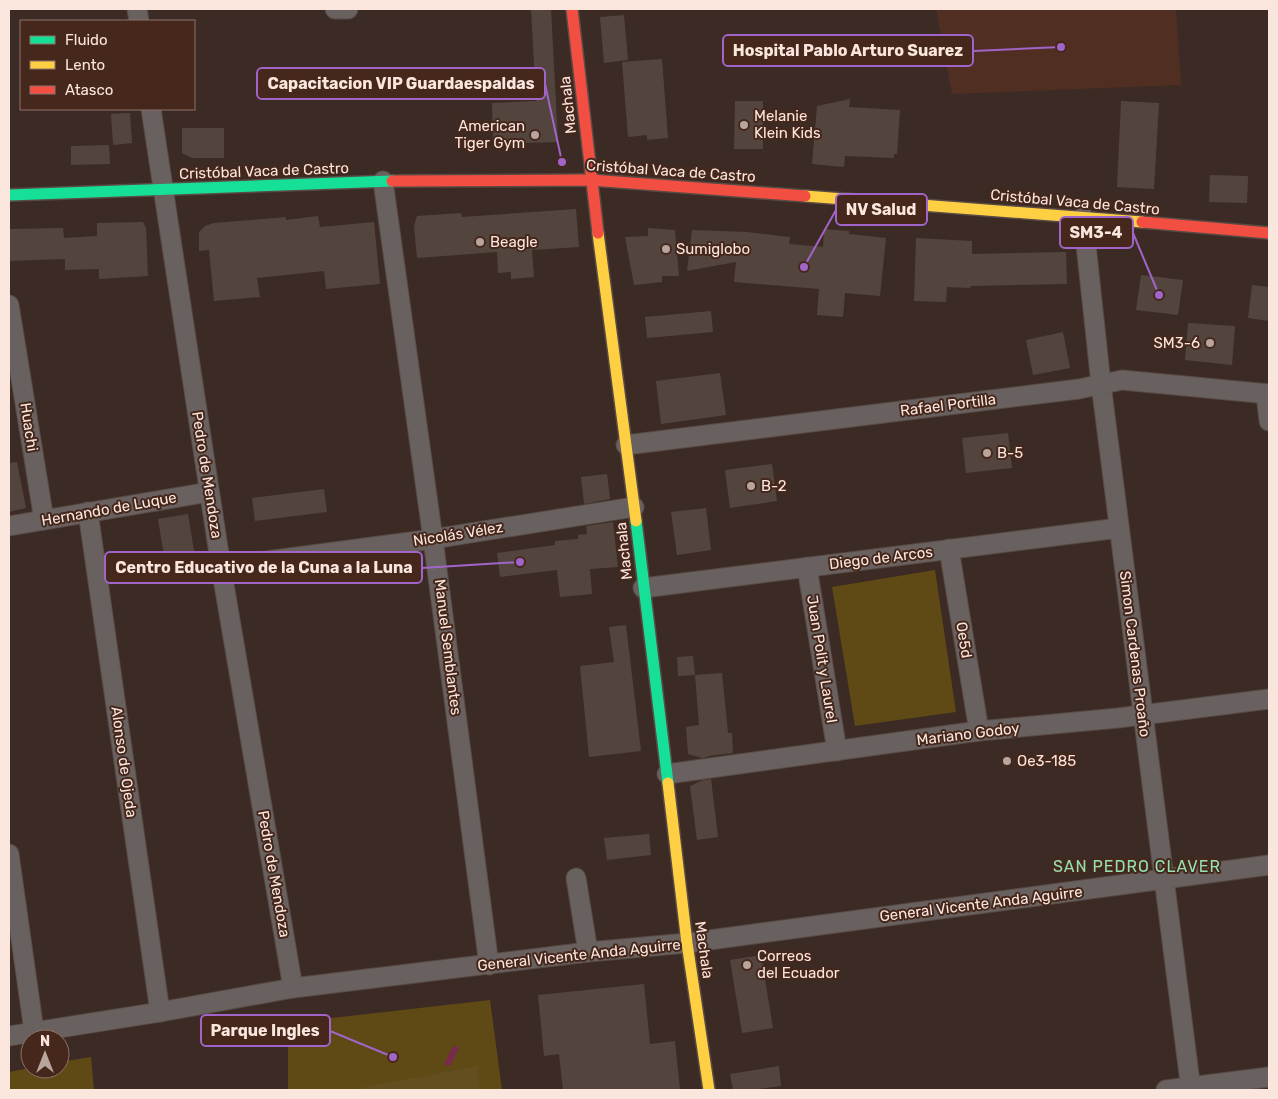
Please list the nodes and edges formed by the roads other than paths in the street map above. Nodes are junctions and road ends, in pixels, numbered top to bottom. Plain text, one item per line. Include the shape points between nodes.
1 (335, 9) edge
2 (348, 9) edge
3 (572, 9) edge
4 (151, 110) edge
5 (591, 180) junction
6 (383, 181) junction
7 (162, 190) junction
8 (9, 195) edge
9 (1083, 217) junction
10 (1269, 233) edge
11 (9, 305) edge
12 (1101, 384) junction
13 (1268, 394) edge
14 (1269, 421) edge
15 (626, 445) junction
16 (209, 492) junction
17 (634, 507) junction
18 (88, 512) junction
19 (44, 520) junction
20 (9, 526) edge
21 (1119, 528) junction
22 (434, 538) junction
23 (949, 549) junction
24 (221, 567) junction
25 (807, 567) junction
26 (643, 588) junction
27 (1269, 699) edge
28 (1143, 715) junction
29 (979, 731) junction
30 (837, 751) junction
31 (667, 774) junction
32 (9, 854) edge
33 (1269, 865) edge
34 (576, 878) dead end
35 (1164, 880) junction
36 (687, 943) junction
37 (588, 952) junction
38 (489, 965) junction
39 (293, 988) junction
40 (160, 1012) junction
41 (34, 1029) edge
42 (47, 1029) edge
43 (1269, 1077) edge
44 (1191, 1089) edge
45 (709, 1090) edge
46 (1166, 1090) edge

1 - 2 street
3 - 5 main road, Machala
4 - 7 street, Pedro de Mendoza
5 - 6 main road, Cristóbal Vaca de Castro
5 - 9 main road, Cristóbal Vaca de Castro
5 - 15 main road, Machala
6 - 7 main road, Cristóbal Vaca de Castro
6 - 22 street, Manuel Semblantes
7 - 8 main road, Cristóbal Vaca de Castro
7 - 16 street, Pedro de Mendoza
9 - 10 main road, Cristóbal Vaca de Castro
9 - 12 street, Simon Cardenas Proaño
11 - 19 street, Huachi
12 - 13 street, Rafael Portilla via 1122,380
12 - 15 street, Rafael Portilla
12 - 21 street, Simon Cardenas Proaño
13 - 14 street
15 - 17 main road, Machala
16 - 18 street, Hernando de Luque
16 - 24 street, Pedro de Mendoza
17 - 22 street, Nicolás Vélez
17 - 26 main road, Machala
18 - 19 street, Hernando de Luque
18 - 40 street, Alonso de Ojeda
19 - 20 street, Hernando de Luque
21 - 23 street, Diego de Arcos
21 - 28 street, Simon Cardenas Proaño
22 - 24 street, Nicolás Vélez
22 - 38 street, Manuel Semblantes
23 - 25 street, Diego de Arcos
23 - 29 street, Oe5d
24 - 39 street, Pedro de Mendoza
25 - 26 street, Diego de Arcos
25 - 30 street, Juan Polit y Laurel
26 - 31 main road, Machala
27 - 28 street, Mariano Godoy
28 - 29 street, Mariano Godoy
28 - 35 street, Simon Cardenas Proaño
29 - 30 street, Mariano Godoy
30 - 31 street, Mariano Godoy
31 - 36 main road, Machala
32 - 41 street
33 - 35 street, General Vicente Anda Aguirre
34 - 37 street
35 - 36 street, General Vicente Anda Aguirre
35 - 44 street, Simon Cardenas Proaño
36 - 37 street, General Vicente Anda Aguirre
36 - 45 main road, Machala
37 - 38 street, General Vicente Anda Aguirre
38 - 39 street, General Vicente Anda Aguirre
39 - 40 street, General Vicente Anda Aguirre
40 - 42 street, General Vicente Anda Aguirre
43 - 44 street
44 - 46 street

